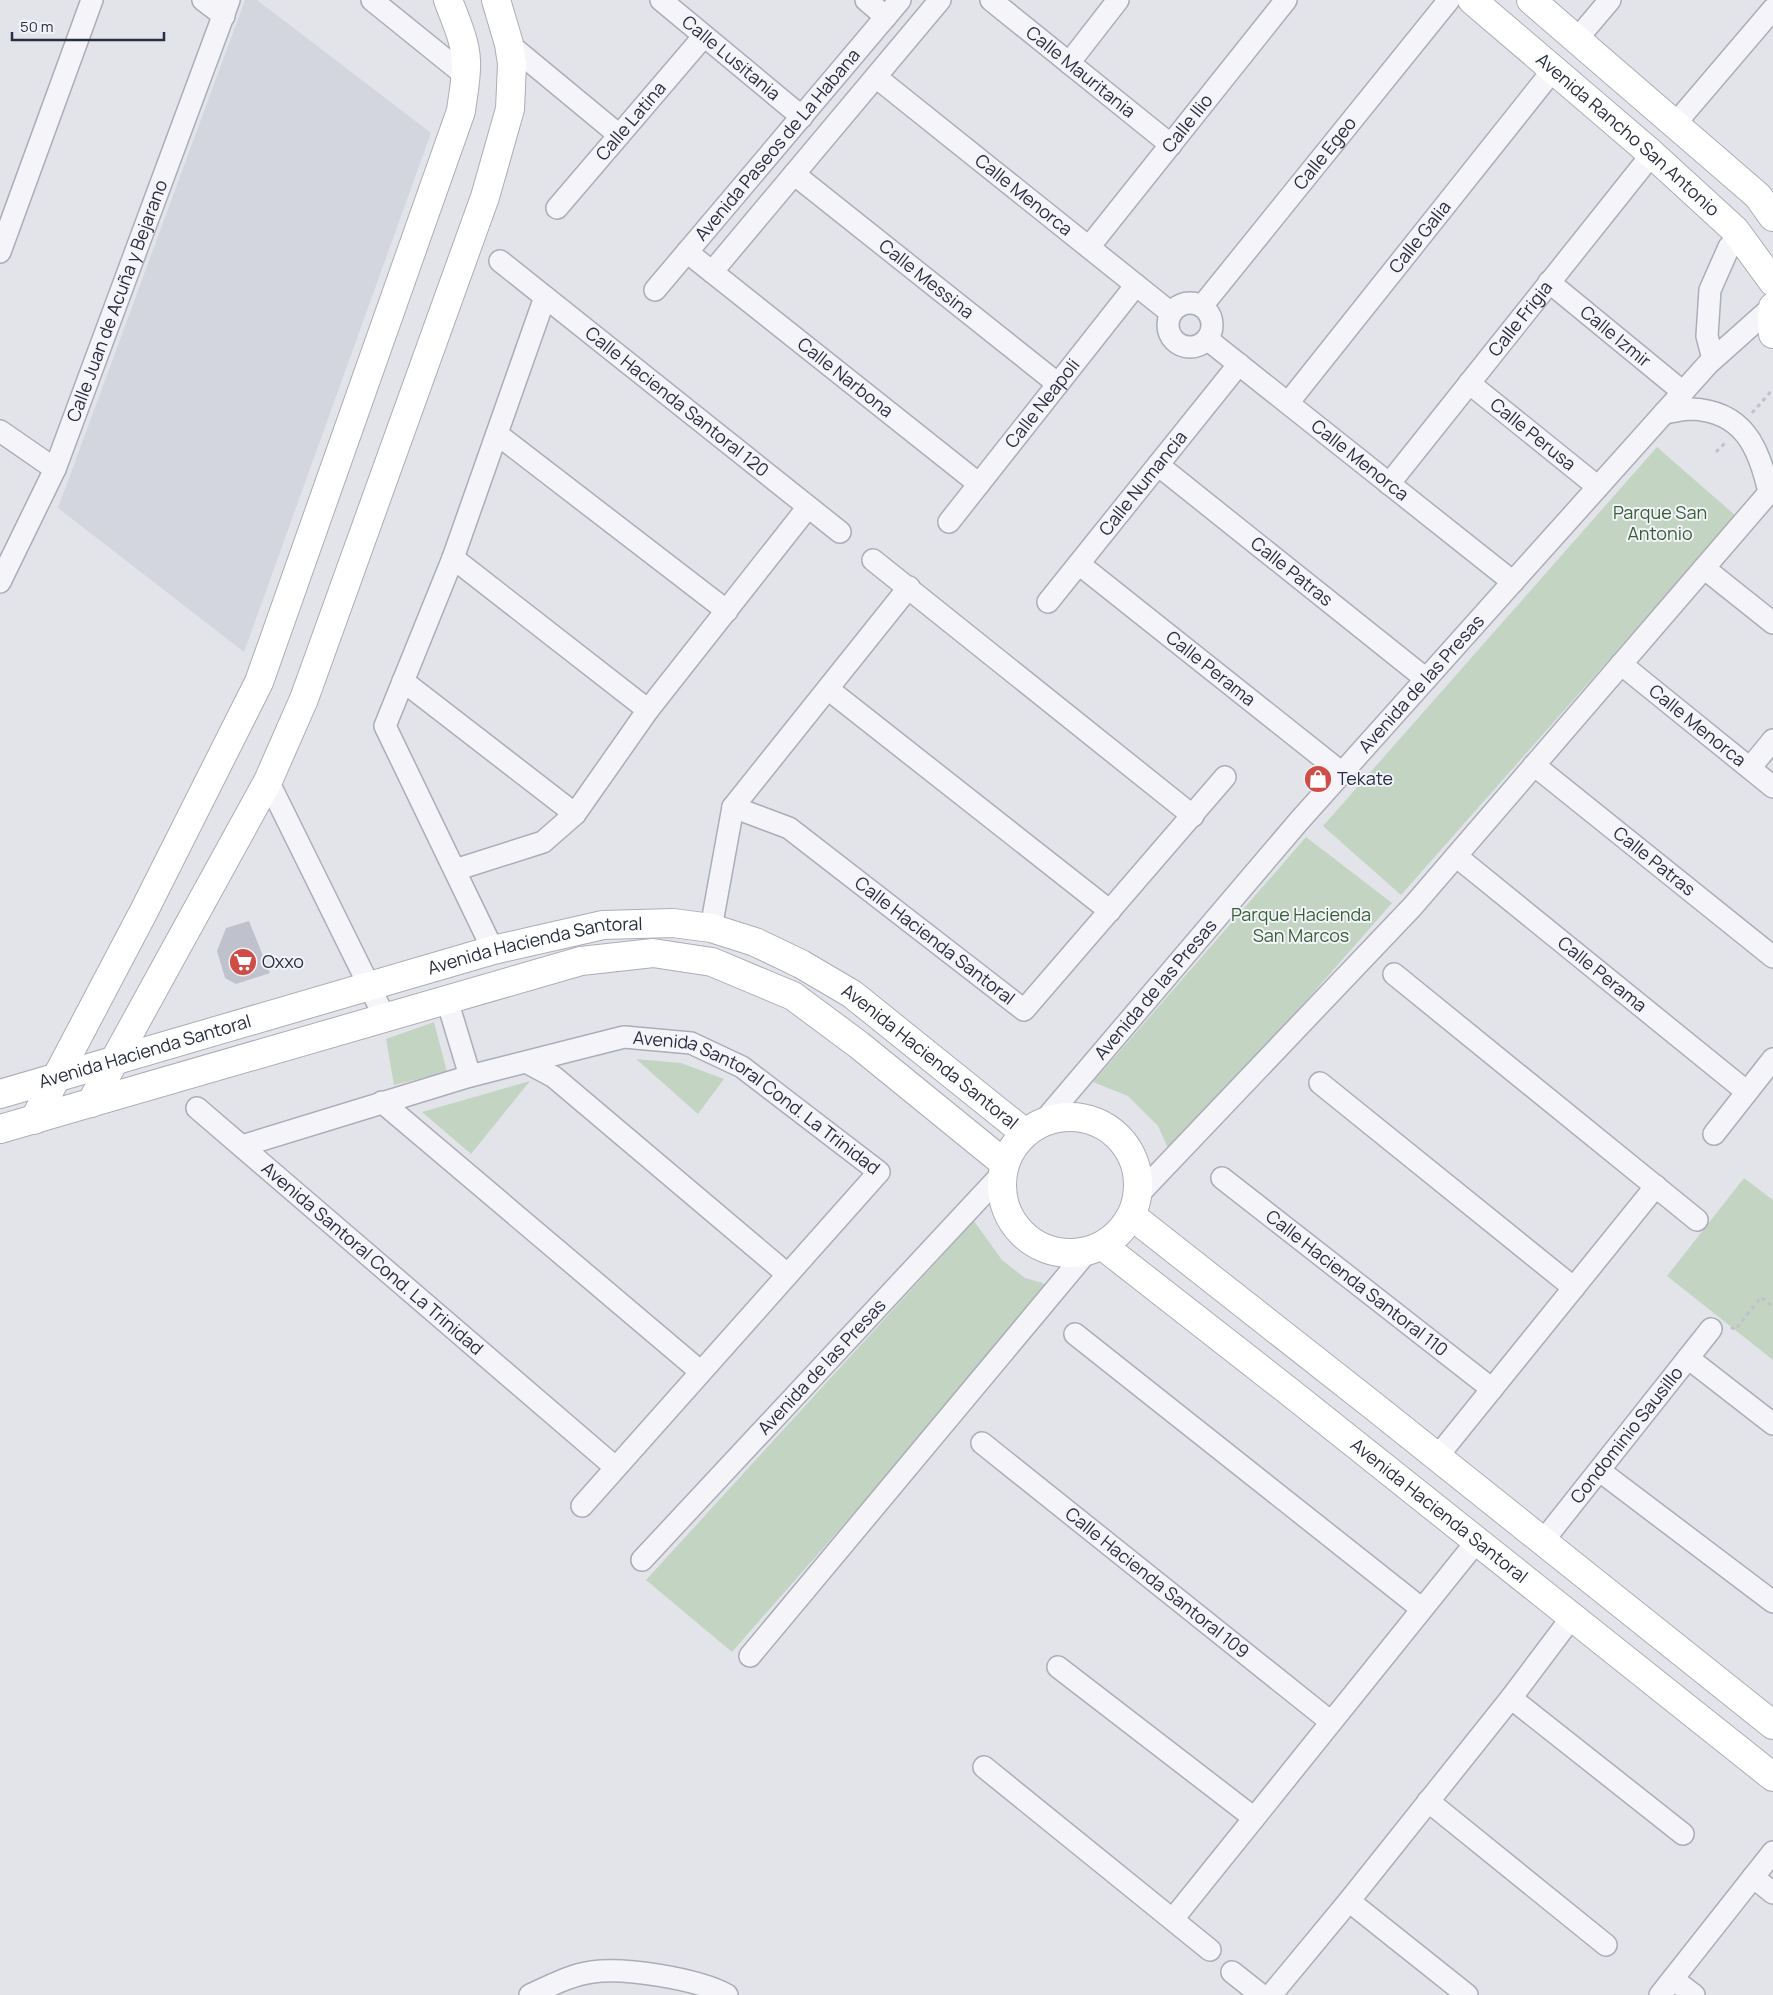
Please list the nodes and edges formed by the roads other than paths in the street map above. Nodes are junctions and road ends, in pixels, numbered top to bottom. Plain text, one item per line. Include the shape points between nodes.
1 (92, 0) edge
2 (203, 0) edge
3 (372, 0) edge
4 (448, 0) edge
5 (496, 0) edge
6 (661, 0) edge
7 (866, 0) edge
8 (900, 0) edge
9 (940, 0) edge
10 (991, 0) edge
11 (1118, 0) edge
12 (1286, 0) edge
13 (1449, 0) edge
14 (1472, 0) edge
15 (1531, 0) edge
16 (1610, 0) edge
17 (226, 8) edge
18 (1773, 9) edge
19 (886, 17) junction
20 (704, 36) junction
21 (1577, 39) junction
22 (509, 44) junction
23 (1069, 63) junction
24 (1553, 70) junction
25 (466, 76) junction
26 (876, 77) junction
27 (802, 117) junction
28 (1675, 124) junction
29 (619, 135) junction
30 (1171, 145) junction
31 (1652, 154) junction
32 (794, 174) junction
33 (557, 208) dead end
34 (1772, 212) edge
35 (1739, 237) junction
36 (1089, 247) junction
37 (0, 252) edge
38 (687, 252) junction
39 (500, 261) dead end
40 (712, 272) junction
41 (1549, 282) junction
42 (1773, 282) edge
43 (1136, 285) junction
44 (655, 290) dead end
45 (545, 297) junction
46 (1202, 306) junction
47 (1773, 306) edge
48 (1171, 313) junction
49 (1773, 334) edge
50 (1207, 339) junction
51 (1713, 359) junction
52 (1238, 364) junction
53 (1469, 383) junction
54 (1058, 384) junction
55 (1682, 392) junction
56 (1288, 404) junction
57 (1664, 413) junction
58 (0, 431) edge
59 (497, 434) junction
60 (1158, 465) junction
61 (55, 469) junction
62 (979, 484) junction
63 (1389, 484) junction
64 (1598, 486) junction
65 (1771, 490) edge
66 (808, 507) junction
67 (949, 522) dead end
68 (840, 532) dead end
69 (453, 558) junction
70 (873, 560) dead end
71 (1079, 564) junction
72 (1704, 568) junction
73 (0, 582) edge
74 (1513, 582) junction
75 (909, 587) junction
76 (1048, 602) dead end
77 (727, 611) junction
78 (1773, 624) edge
79 (1621, 664) junction
80 (1426, 679) junction
81 (403, 681) junction
82 (828, 689) junction
83 (648, 710) junction
84 (1773, 740) edge
85 (1534, 765) junction
86 (1750, 768) junction
87 (1342, 773) junction
88 (1225, 777) dead end
89 (268, 781) junction
90 (1773, 787) edge
91 (733, 807) junction
92 (576, 814) junction
93 (1193, 816) junction
94 (1456, 856) junction
95 (455, 870) junction
96 (1110, 911) junction
97 (712, 928) junction
98 (493, 950) junction
99 (1773, 957) edge
100 (1394, 974) dead end
101 (370, 986) junction
102 (447, 1000) junction
103 (385, 1018) junction
104 (114, 1059) junction
105 (1773, 1059) edge
106 (526, 1062) junction
107 (470, 1076) junction
108 (55, 1077) junction
109 (1320, 1083) dead end
110 (1747, 1092) junction
111 (0, 1094) edge
112 (382, 1102) junction
113 (91, 1103) junction
114 (197, 1108) dead end
115 (34, 1120) junction
116 (1034, 1127) junction
117 (0, 1130) edge
118 (1714, 1134) dead end
119 (242, 1146) junction
120 (1003, 1169) junction
121 (1222, 1178) dead end
122 (1656, 1186) junction
123 (1135, 1206) junction
124 (1697, 1220) dead end
125 (1094, 1250) junction
126 (787, 1274) junction
127 (1574, 1288) junction
128 (1711, 1329) road end
129 (1075, 1334) dead end
130 (1688, 1358) junction
131 (1315, 1360) junction
132 (701, 1372) junction
133 (1492, 1390) junction
134 (1291, 1392) junction
135 (1773, 1424) edge
136 (982, 1443) dead end
137 (1437, 1457) junction
138 (615, 1467) junction
139 (1600, 1471) junction
140 (582, 1506) dead end
141 (1477, 1541) junction
142 (1543, 1541) junction
143 (642, 1560) dead end
144 (1773, 1602) edge
145 (1422, 1609) junction
146 (1572, 1617) junction
147 (750, 1656) dead end
148 (1058, 1667) dead end
149 (1712, 1677) junction
150 (1511, 1698) junction
151 (1691, 1711) junction
152 (1331, 1722) junction
153 (1773, 1725) edge
154 (984, 1767) dead end
155 (1773, 1777) edge
156 (1428, 1801) junction
157 (1254, 1818) junction
158 (1682, 1834) dead end
159 (1773, 1852) edge
160 (1753, 1877) junction
161 (1773, 1893) edge
162 (1349, 1901) junction
163 (1173, 1919) junction
164 (1606, 1946) dead end
165 (1210, 1950) dead end
166 (1232, 1972) dead end
167 (1673, 1978) junction
168 (530, 1995) edge
169 (727, 1995) edge
170 (1261, 1995) edge
171 (1271, 1995) edge
172 (1467, 1995) edge
173 (1660, 1995) edge
174 (1694, 1995) edge

1 - 37 street
2 - 17 street
3 - 25 street
4 - 25 street via 466,58
5 - 22 street
6 - 20 street, Calle Lusitania
7 - 19 street
8 - 19 street, Avenida Paseos de La Habana
9 - 26 street, Avenida Paseos de La Habana
10 - 23 street, Calle Mauritania
11 - 23 street
12 - 30 street, Calle Ilio
13 - 46 street, Calle Egeo
14 - 24 street, Avenida Rancho San Antonio
15 - 21 street
16 - 21 street
17 - 61 street, Calle Juan de Acuña y Bejarano
18 - 28 street
19 - 27 street, Avenida Paseos de La Habana
20 - 27 street, Calle Lusitania
20 - 29 street, Calle Latina
21 - 28 street
22 - 29 street
22 - 89 street via 512,64 510,108 485,197 304,699
23 - 30 street, Calle Mauritania
24 - 31 street, Avenida Rancho San Antonio
24 - 56 street, Calle Galia
25 - 108 street via 458,118 259,682 144,911
26 - 32 street, Avenida Paseos de La Habana
26 - 36 street, Calle Menorca
27 - 38 street, Avenida Paseos de La Habana
28 - 34 street
29 - 33 street, Calle Latina
30 - 36 street, Calle Ilio
31 - 35 street, Avenida Rancho San Antonio
31 - 41 street, Calle Frigia
32 - 40 street, Avenida Paseos de La Habana
32 - 54 street, Calle Messina
35 - 42 street, Avenida Rancho San Antonio
35 - 51 street via 1729,247 1710,290 1707,336
36 - 43 street, Calle Menorca
38 - 40 street, Calle Narbona
38 - 44 street, Avenida Paseos de La Habana
39 - 45 street, Calle Hacienda Santoral 120
40 - 62 street, Calle Narbona
41 - 53 street, Calle Frigia
41 - 55 street, Calle Izmir
43 - 48 street, Calle Menorca
43 - 54 street, Calle Neapoli
45 - 59 street
45 - 66 street, Calle Hacienda Santoral 120
46 - 48 street via 1182,304
46 - 50 street via 1212,322
47 - 49 street
47 - 51 street, Avenida de las Presas
48 - 50 street via 1168,320 1170,334 1180,345 1194,347
50 - 52 street, Calle Menorca
51 - 55 street, Avenida de las Presas
52 - 56 street, Calle Menorca
52 - 60 street, Calle Numancia
53 - 63 street, Calle Frigia
53 - 64 street, Calle Perusa
54 - 62 street, Calle Neapoli
55 - 57 street, Avenida de las Presas
56 - 63 street, Calle Menorca
57 - 64 street, Avenida de las Presas
57 - 65 street via 1690,409 1717,414 1740,426 1759,456
58 - 61 street
59 - 69 street
59 - 77 street
60 - 71 street, Calle Numancia
60 - 80 street, Calle Patras
61 - 73 street, Calle Juan de Acuña y Bejarano
62 - 67 street, Calle Neapoli
63 - 74 street, Calle Menorca
64 - 74 street, Avenida de las Presas
65 - 72 street
66 - 68 street, Calle Hacienda Santoral 120
66 - 77 street
69 - 81 street
69 - 83 street
70 - 75 street
71 - 76 street, Calle Numancia
71 - 87 street, Calle Perama
72 - 78 street
72 - 79 street
74 - 80 street, Avenida de las Presas
75 - 82 street
75 - 93 street
77 - 83 street
79 - 85 street
79 - 86 street, Calle Menorca
80 - 87 street, Avenida de las Presas
81 - 92 street
81 - 95 street via 385,726
82 - 91 street
82 - 96 street
83 - 92 street
84 - 86 street
85 - 94 street
85 - 99 street, Calle Patras
86 - 90 street, Calle Menorca
87 - 116 street, Avenida de las Presas
88 - 93 street, Calle Hacienda Santoral
89 - 101 street
89 - 104 street
91 - 96 street, Calle Hacienda Santoral via 789,828 1024,1010
91 - 97 street
92 - 95 street via 543,842
93 - 96 street, Calle Hacienda Santoral
94 - 110 street, Calle Perama
94 - 123 street
95 - 98 street
97 - 98 street, Avenida Hacienda Santoral via 673,923 603,925
97 - 116 street, Avenida Hacienda Santoral via 755,942 852,994
98 - 101 street, Avenida Hacienda Santoral
100 - 122 street
101 - 103 street
101 - 104 street, Avenida Hacienda Santoral
102 - 103 street, Avenida Hacienda Santoral
102 - 107 street
102 - 120 street, Avenida Hacienda Santoral via 581,961 653,953 712,962 793,996 859,1045
103 - 113 street, Avenida Hacienda Santoral
104 - 108 street, Avenida Hacienda Santoral
104 - 113 street
105 - 110 street
106 - 107 street, Avenida Santoral Cond. La Trinidad
106 - 126 street via 554,1077
106 - 126 street, Avenida Santoral Cond. La Trinidad via 624,1036 691,1044 742,1067 879,1172
107 - 112 street, Avenida Santoral Cond. La Trinidad
108 - 111 street, Avenida Hacienda Santoral
108 - 115 street
109 - 127 street
110 - 118 street
112 - 119 street, Avenida Santoral Cond. La Trinidad
112 - 132 street
113 - 115 street, Avenida Hacienda Santoral
114 - 119 street
115 - 117 street, Avenida Hacienda Santoral
116 - 120 street via 1013,1146
116 - 123 street via 1067,1116 1091,1120 1112,1132 1128,1149 1137,1172
119 - 138 street, Avenida Santoral Cond. La Trinidad
120 - 125 street via 1002,1202 1014,1226 1034,1244 1059,1254
120 - 143 street, Avenida de las Presas
121 - 133 street, Calle Hacienda Santoral 110
122 - 124 street
122 - 127 street
123 - 125 street via 1124,1228
123 - 131 street
125 - 134 street, Avenida Hacienda Santoral
125 - 147 street
126 - 132 street, Avenida Santoral Cond. La Trinidad
127 - 133 street
128 - 130 street, Condominio Sausillo
129 - 145 street
130 - 135 street
130 - 139 street, Condominio Sausillo
131 - 134 street
131 - 137 street
132 - 138 street, Avenida Santoral Cond. La Trinidad
133 - 137 street
134 - 141 street, Avenida Hacienda Santoral
136 - 152 street, Calle Hacienda Santoral 109
137 - 142 street
138 - 140 street, Avenida Santoral Cond. La Trinidad
139 - 142 street, Condominio Sausillo
139 - 144 street
141 - 145 street
141 - 146 street, Avenida Hacienda Santoral
142 - 149 street
145 - 152 street
146 - 150 street
146 - 151 street, Avenida Hacienda Santoral
148 - 157 street
149 - 151 street
149 - 153 street
150 - 156 street
150 - 158 street
151 - 155 street, Avenida Hacienda Santoral
152 - 157 street
154 - 163 street
156 - 162 street
156 - 164 street
157 - 163 street
159 - 160 street
160 - 161 street
160 - 167 street
162 - 171 street
162 - 172 street
163 - 165 street
166 - 170 street
167 - 173 street
167 - 174 street
168 - 169 street via 565,1979 591,1972 623,1970 696,1983

